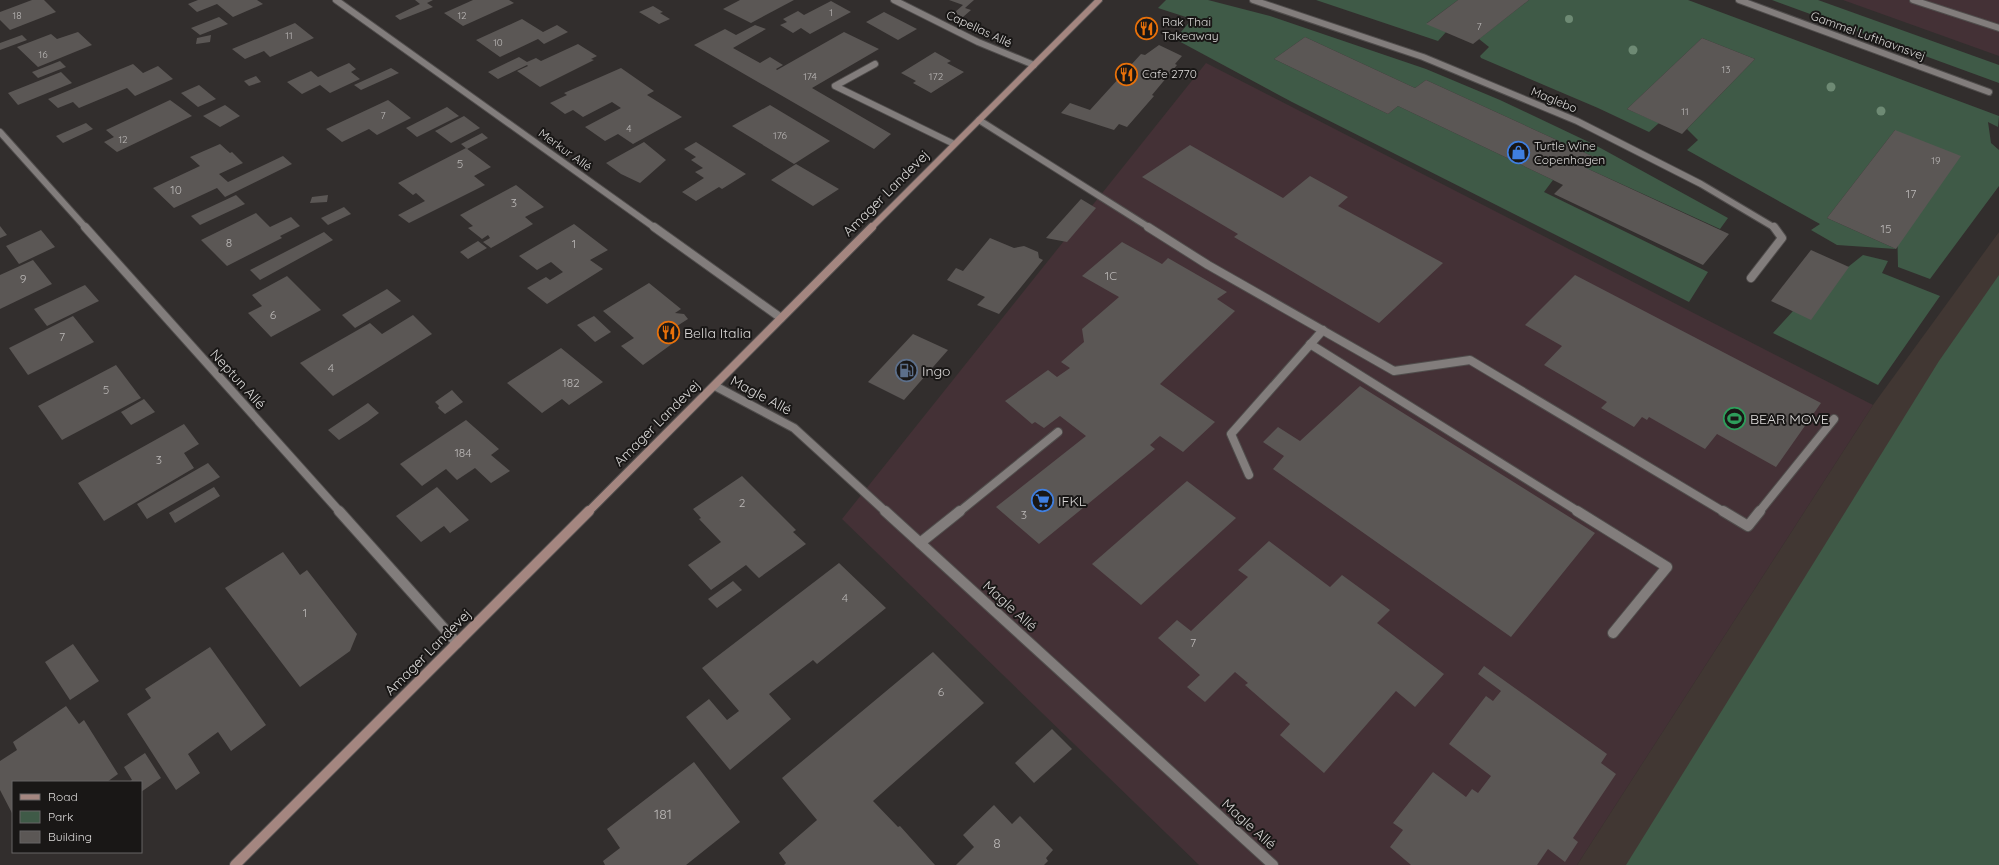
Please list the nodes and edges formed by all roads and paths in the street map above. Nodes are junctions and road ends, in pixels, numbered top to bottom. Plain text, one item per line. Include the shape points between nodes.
1 (336, 0) edge
2 (894, 0) edge
3 (1099, 0) edge
4 (1252, 0) edge
5 (1739, 0) edge
6 (1913, 0) edge
7 (1999, 28) edge
8 (875, 64) dead end
9 (1034, 65) junction
10 (1989, 92) dead end
11 (979, 120) junction
12 (0, 132) edge
13 (954, 144) junction
14 (1751, 278) dead end
15 (781, 318) junction
16 (1322, 330) junction
17 (1310, 344) junction
18 (715, 386) junction
19 (1834, 419) dead end
20 (1058, 432) dead end
21 (1249, 475) dead end
22 (920, 544) junction
23 (1613, 633) dead end
24 (457, 643) junction
25 (234, 865) edge
26 (1273, 865) edge

1 - 15 street, Merkur Allé
2 - 9 street, Capellas Allé via 978,42
3 - 9 street, Amager Landevej
4 - 14 street, Maglebo via 1423,57 1577,121 1701,184 1773,226 1782,238
5 - 10 street, Gammel Lufthavnsvej
6 - 7 street
8 - 13 street via 835,86
9 - 11 street, Amager Landevej
11 - 13 street, Amager Landevej
11 - 16 street via 1208,265
12 - 24 street, Neptun Allé
13 - 15 street, Amager Landevej
15 - 18 street, Amager Landevej
16 - 17 street
16 - 19 street via 1394,371 1470,360 1748,526
17 - 21 street via 1231,434
17 - 23 street via 1667,567
18 - 22 street, Magle Allé via 794,428
18 - 24 street, Amager Landevej
20 - 22 street
22 - 26 street, Magle Allé
24 - 25 street, Amager Landevej

